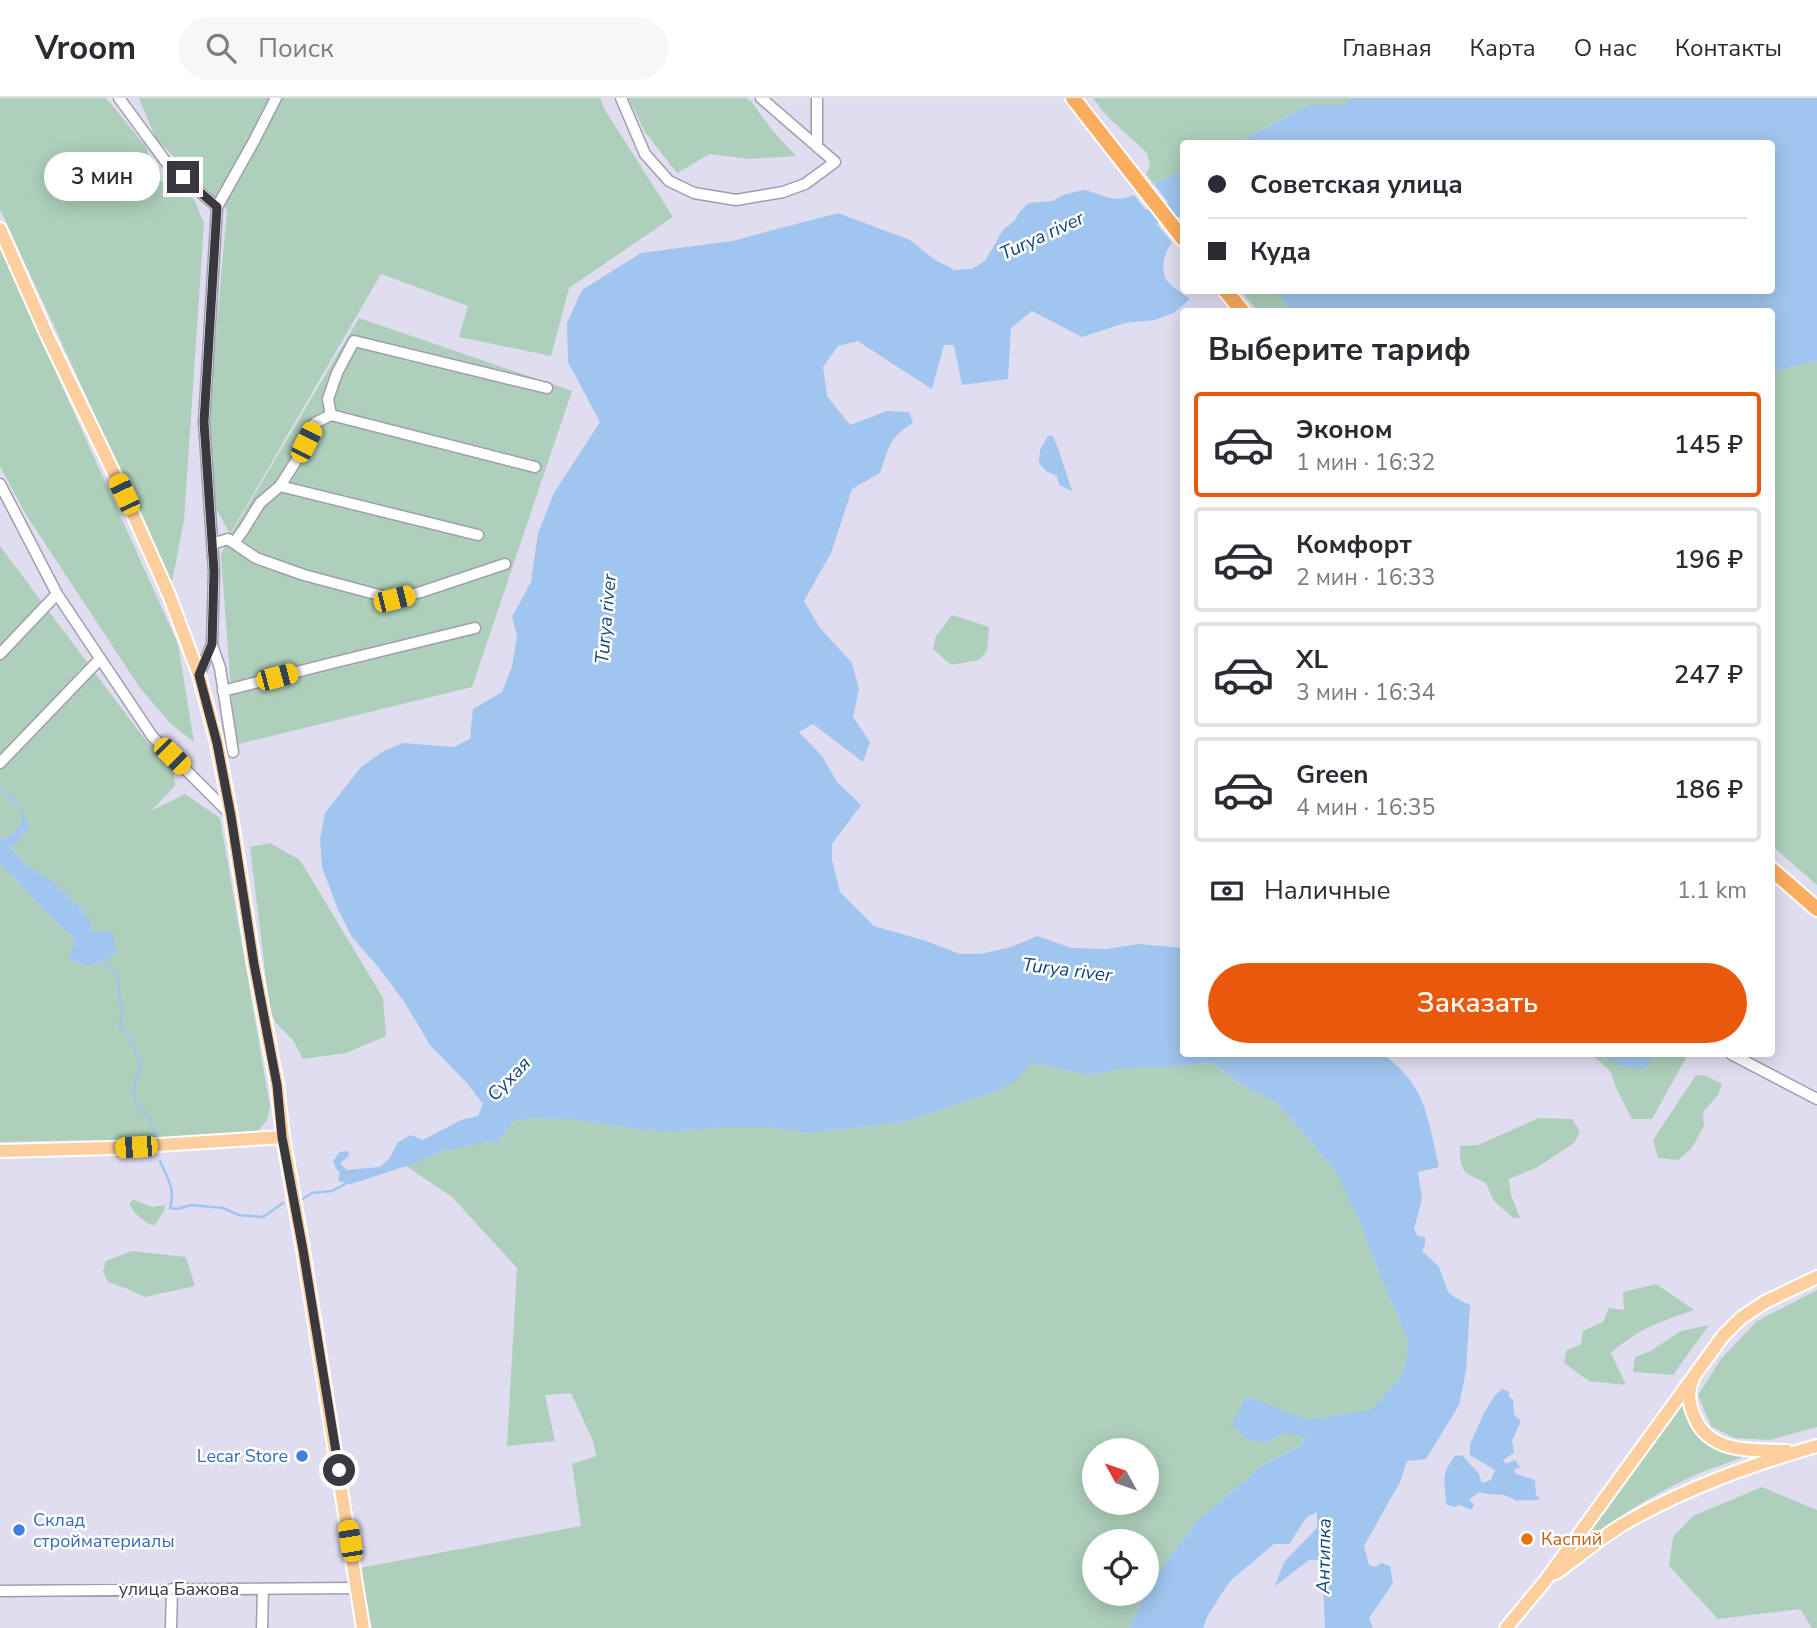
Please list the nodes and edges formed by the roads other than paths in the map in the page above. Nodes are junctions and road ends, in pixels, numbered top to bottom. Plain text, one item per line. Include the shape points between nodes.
1 (119, 98) edge
2 (276, 98) edge
3 (621, 98) edge
4 (761, 98) edge
5 (817, 98) edge
6 (1073, 98) edge
7 (817, 147) junction
8 (217, 207) junction
9 (0, 229) edge
10 (1180, 235) edge
11 (1228, 294) edge
12 (1240, 308) edge
13 (547, 388) dead end
14 (331, 415) junction
15 (535, 467) dead end
16 (0, 484) edge
17 (280, 486) junction
18 (478, 535) dead end
19 (234, 543) junction
20 (212, 544) junction
21 (505, 564) dead end
22 (57, 594) junction
23 (475, 628) dead end
24 (212, 644) junction
25 (0, 654) edge
26 (100, 659) junction
27 (199, 675) junction
28 (223, 691) junction
29 (233, 752) dead end
30 (0, 763) edge
31 (231, 816) junction
32 (1775, 872) edge
33 (1817, 909) edge
34 (1737, 1057) edge
35 (1817, 1099) edge
36 (282, 1137) junction
37 (0, 1151) edge
38 (1817, 1277) edge
39 (1694, 1376) junction
40 (1817, 1446) edge
41 (1797, 1451) junction
42 (1545, 1581) junction
43 (357, 1588) junction
44 (262, 1589) junction
45 (172, 1590) junction
46 (0, 1591) edge
47 (171, 1628) edge
48 (261, 1628) edge
49 (363, 1628) edge
50 (1506, 1628) edge

1 - 8 street via 166,162
2 - 8 street
3 - 7 street via 645,154 669,181 694,193 736,200 805,184 835,162
4 - 7 street
5 - 7 street
6 - 10 highway
8 - 20 street via 204,422
9 - 27 main road via 170,595
11 - 12 highway
13 - 14 street via 354,341 328,399
14 - 15 street
14 - 17 street via 315,424
16 - 22 street
17 - 18 street
17 - 19 street via 260,503
19 - 20 street via 228,539
19 - 21 street via 257,558 304,575 394,599
20 - 24 street
22 - 25 street
22 - 26 street
23 - 28 street
24 - 27 street
24 - 28 street
26 - 30 street
26 - 31 street via 152,736
27 - 31 main road
28 - 29 street
31 - 36 main road
32 - 33 highway
34 - 35 street
36 - 37 main road
36 - 43 main road
38 - 39 main road via 1741,1318
39 - 41 main road via 1690,1407 1713,1440 1745,1450
39 - 42 main road
40 - 41 main road
41 - 42 main road via 1665,1501 1619,1527
42 - 50 main road
43 - 44 street, улица Бажова
43 - 49 main road
44 - 45 street, улица Бажова
44 - 48 street
45 - 46 street, улица Бажова
45 - 47 street

